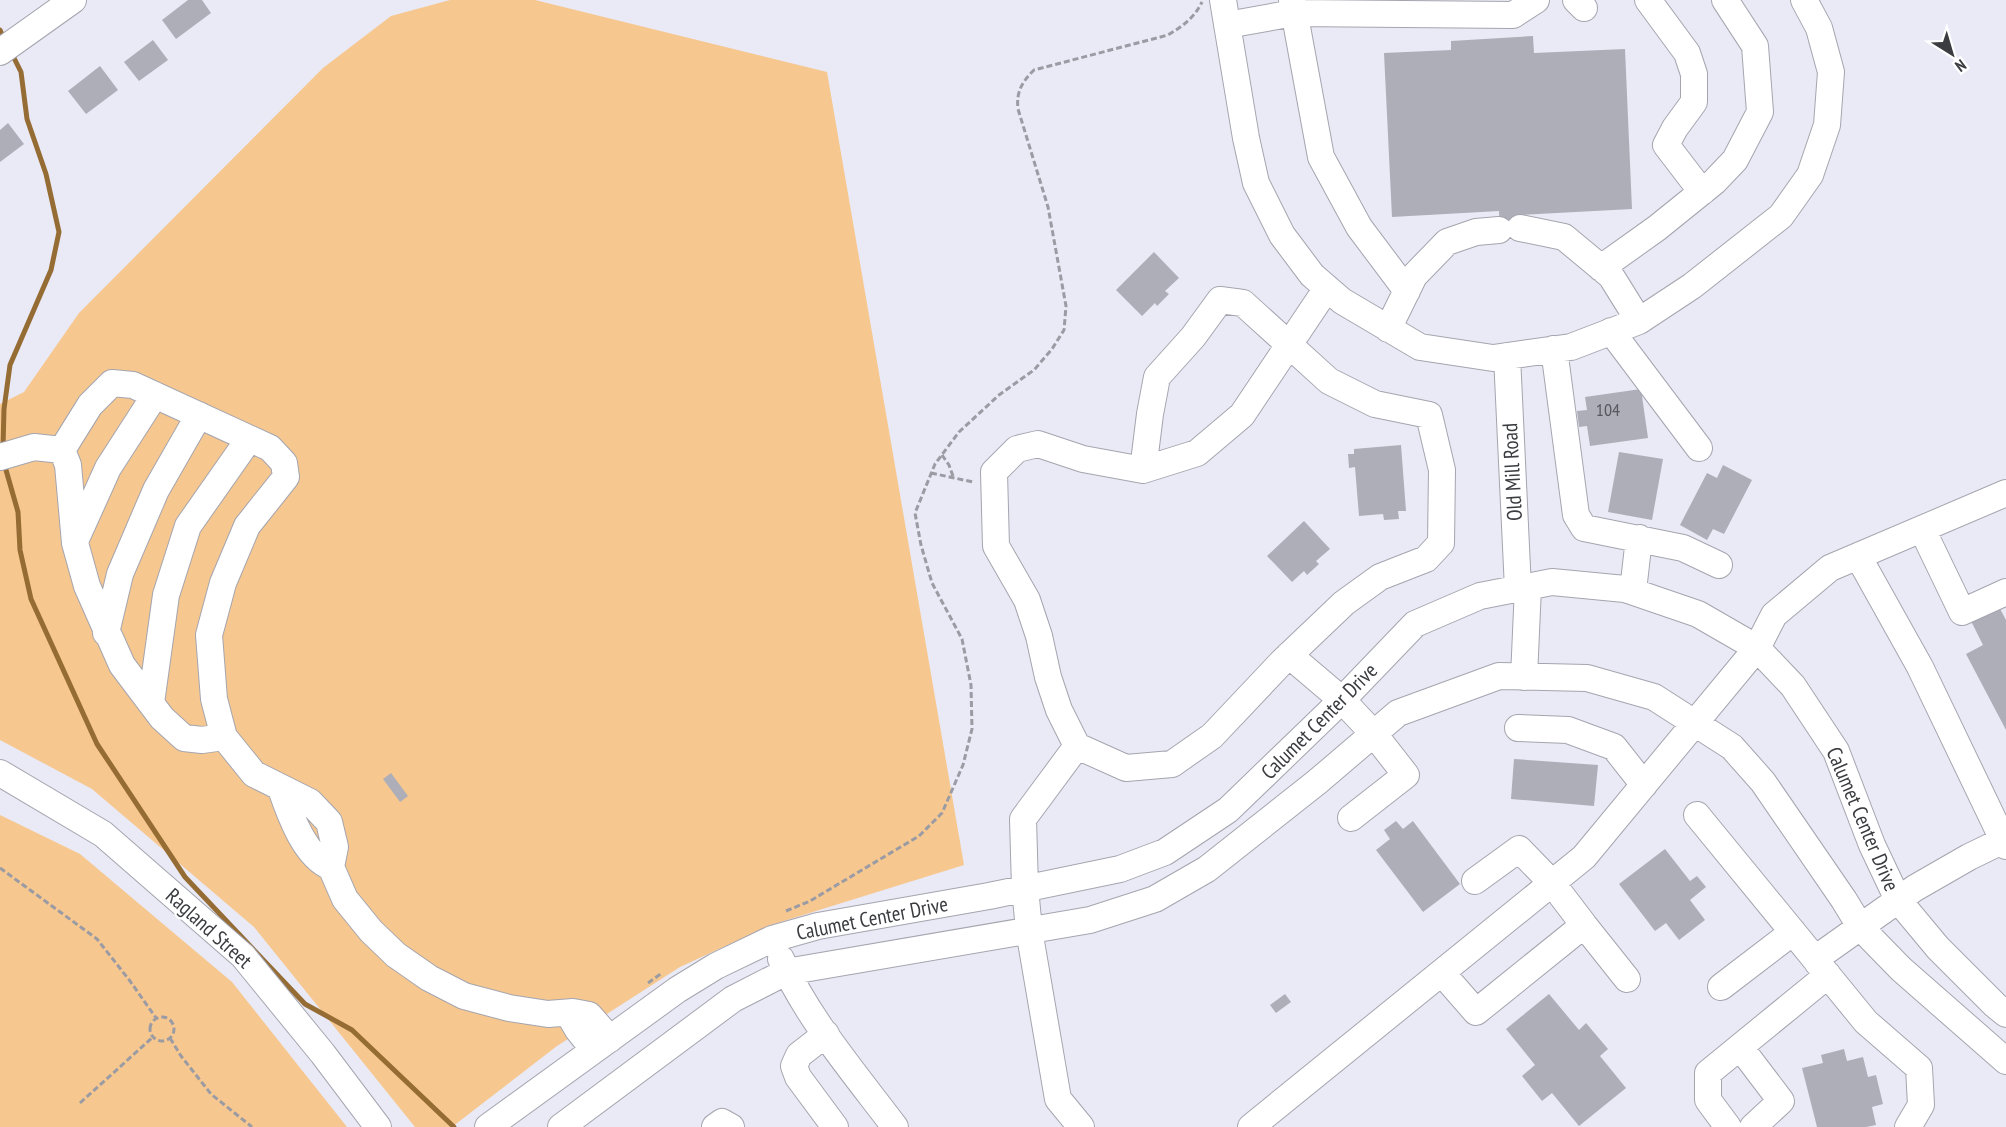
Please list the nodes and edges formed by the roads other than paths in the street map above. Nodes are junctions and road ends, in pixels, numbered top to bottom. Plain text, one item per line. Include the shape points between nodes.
1 (73, 0) edge
2 (1223, 0) edge
3 (1536, 0) edge
4 (1648, 0) edge
5 (1725, 0) edge
6 (1804, 0) edge
7 (1293, 6) edge
8 (1356, 7) edge
9 (1415, 7) edge
10 (1227, 25) junction
11 (0, 52) edge
12 (1702, 192) junction
13 (1601, 268) junction
14 (1328, 288) junction
15 (1407, 291) junction
16 (1640, 321) junction
17 (1388, 329) junction
18 (1611, 332) junction
19 (1290, 344) junction
20 (1554, 349) junction
21 (1507, 356) junction
22 (155, 395) junction
23 (199, 415) junction
24 (249, 439) junction
25 (1699, 448) dead end
26 (62, 450) junction
27 (0, 458) edge
28 (1143, 470) junction
29 (2006, 493) edge
30 (1922, 529) junction
31 (1639, 538) junction
32 (75, 543) junction
33 (1858, 556) junction
34 (1719, 565) dead end
35 (1523, 588) junction
36 (1633, 591) junction
37 (2006, 592) edge
38 (106, 633) junction
39 (1757, 648) junction
40 (1289, 656) junction
41 (1524, 676) junction
42 (1342, 700) junction
43 (151, 703) junction
44 (1695, 724) junction
45 (1518, 728) dead end
46 (1374, 734) junction
47 (225, 737) junction
48 (1077, 746) junction
49 (0, 773) edge
50 (1644, 785) junction
51 (1698, 815) dead end
52 (1352, 818) dead end
53 (2005, 842) edge
54 (1174, 846) junction
55 (1193, 878) junction
56 (1475, 881) dead end
57 (1552, 883) junction
58 (1025, 888) junction
59 (1898, 900) junction
60 (1584, 925) junction
61 (775, 927) junction
62 (1861, 928) junction
63 (1029, 930) junction
64 (1793, 932) junction
65 (1822, 967) junction
66 (786, 972) junction
67 (1442, 973) junction
68 (1627, 979) dead end
69 (1721, 987) dead end
70 (2006, 1014) edge
71 (826, 1034) junction
72 (602, 1045) junction
73 (1740, 1047) junction
74 (2006, 1061) edge
75 (1915, 1116) edge
76 (378, 1127) edge
77 (488, 1127) edge
78 (561, 1127) edge
79 (715, 1127) edge
80 (731, 1127) edge
81 (835, 1127) edge
82 (895, 1127) edge
83 (1081, 1127) edge
84 (1251, 1127) edge
85 (1728, 1127) edge
86 (1753, 1127) edge

1 - 11 street
2 - 10 street
3 - 9 street via 1513,15
4 - 12 street via 1687,53 1694,74 1694,102 1666,145
5 - 12 street via 1755,46 1760,112 1735,160
6 - 16 street via 1819,28 1831,72 1827,125 1810,175 1781,216
7 - 8 street
7 - 10 street
7 - 15 street via 1321,157 1359,227
8 - 9 street
10 - 14 street via 1256,183 1282,235
12 - 13 street
13 - 15 street via 1564,237 1510,229 1476,232 1447,242 1414,276
13 - 16 street via 1611,276
14 - 17 street
14 - 19 street
15 - 17 street
16 - 18 street
17 - 21 street via 1420,347 1493,358
18 - 20 street
18 - 25 street
19 - 28 street via 1242,415 1197,453
19 - 28 street via 1243,303 1220,300 1157,377
19 - 40 street via 1329,381 1376,404 1429,415 1442,470 1441,543 1426,560 1380,577 1344,603
20 - 21 street
20 - 31 street via 1576,515 1584,528
21 - 35 street, Old Mill Road
22 - 23 street
22 - 26 street via 133,385 112,383 90,405
22 - 32 street via 108,468
23 - 24 street
23 - 38 street via 156,490 120,574
24 - 43 street via 188,526 166,595
24 - 47 street via 270,448 284,463 286,477 247,526 223,583 209,635 214,699
26 - 27 street via 34,447
26 - 32 street via 68,465
28 - 48 street via 1083,459 1038,444 1017,449 994,472 996,546 1027,600 1059,710
29 - 30 street
30 - 33 street
30 - 37 street via 1962,612
31 - 34 street via 1683,548
31 - 36 street
32 - 38 street
33 - 39 street via 1830,568 1774,615
33 - 53 street via 1920,667
35 - 36 street, Calumet Center Drive via 1552,582
35 - 41 street, Old Mill Road
35 - 42 street, Calumet Center Drive via 1480,596 1415,624
36 - 39 street, Calumet Center Drive via 1698,614
38 - 43 street via 122,665
39 - 44 street
39 - 59 street, Calumet Center Drive via 1793,686 1836,751
40 - 42 street
40 - 48 street via 1212,736 1172,764 1126,768
41 - 44 street, Calumet Center Drive via 1587,678 1654,697
41 - 46 street, Calumet Center Drive via 1499,676 1398,713
42 - 46 street
42 - 54 street, Calumet Center Drive via 1228,810
43 - 47 street via 184,738
44 - 50 street
44 - 62 street, Calumet Center Drive via 1732,747 1763,783
45 - 50 street via 1568,730 1614,747
46 - 52 street via 1406,775
46 - 55 street, Calumet Center Drive
47 - 72 street via 254,774 281,789 311,853 331,867 345,899 396,955 464,996 548,1014 589,1015
48 - 58 street via 1023,819
49 - 76 street, Ragland Street via 103,834 243,956
50 - 57 street via 1584,857
51 - 64 street
53 - 59 street via 1969,857
54 - 55 street
54 - 58 street, Calumet Center Drive via 1120,869
55 - 63 street, Calumet Center Drive via 1155,900 1090,920
56 - 57 street via 1519,849
57 - 60 street
57 - 67 street
58 - 61 street, Calumet Center Drive via 818,926
58 - 63 street
59 - 62 street
59 - 70 street, Calumet Center Drive via 1938,948
60 - 67 street via 1476,1012
60 - 68 street
61 - 66 street
61 - 72 street, Calumet Center Drive via 677,990
62 - 65 street
62 - 74 street, Calumet Center Drive via 1901,969
63 - 66 street, Calumet Center Drive
63 - 83 street via 1058,1099
64 - 65 street
64 - 69 street
65 - 73 street
65 - 75 street via 1866,1022 1919,1068
66 - 71 street
66 - 78 street, Calumet Center Drive via 733,999
67 - 84 street
71 - 81 street via 799,1055 794,1066
71 - 82 street
72 - 77 street, Calumet Center Drive
73 - 85 street via 1708,1073 1708,1100
73 - 86 street via 1781,1101
79 - 80 street via 722,1122

